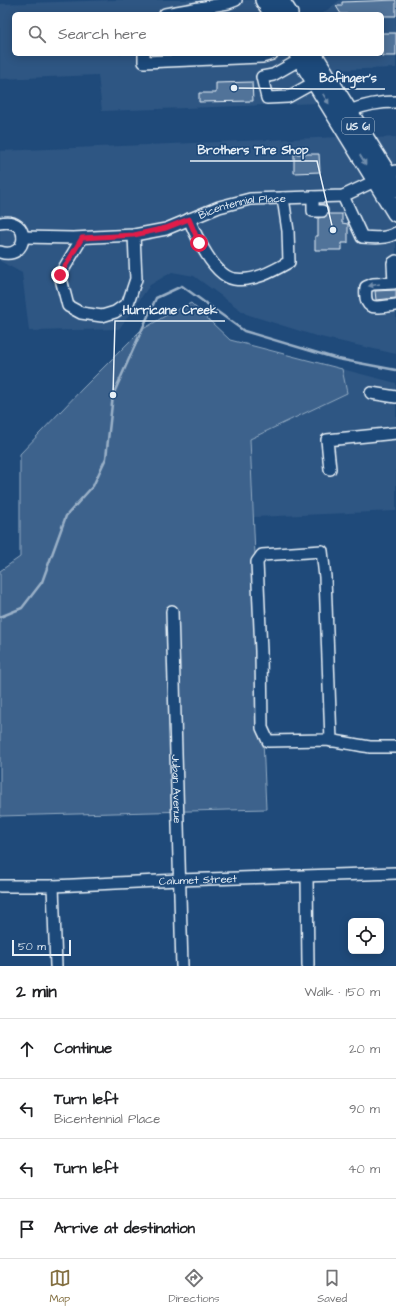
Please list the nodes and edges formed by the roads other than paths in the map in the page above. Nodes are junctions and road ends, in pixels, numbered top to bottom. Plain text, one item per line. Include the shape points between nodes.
1 (236, 0) edge
2 (264, 0) edge
3 (280, 0) edge
4 (176, 12) edge
5 (272, 12) edge
6 (288, 12) edge
7 (144, 56) edge
8 (265, 56) edge
9 (304, 56) edge
10 (315, 82) junction
11 (396, 102) edge
12 (349, 111) junction
13 (389, 179) edge
14 (343, 196) junction
15 (313, 197) junction
16 (283, 198) junction
17 (312, 211) dead end
18 (396, 213) edge
19 (189, 219) junction
20 (0, 222) edge
21 (396, 233) edge
22 (134, 235) junction
23 (23, 237) junction
24 (82, 238) junction
25 (0, 252) edge
26 (396, 260) edge
27 (396, 305) edge
28 (371, 393) dead end
29 (396, 397) edge
30 (396, 433) edge
31 (330, 469) dead end
32 (172, 611) dead end
33 (331, 741) junction
34 (396, 747) edge
35 (396, 873) edge
36 (307, 877) junction
37 (179, 880) junction
38 (0, 886) edge
39 (53, 886) junction
40 (56, 966) edge
41 (182, 966) edge
42 (308, 966) edge

1 - 4 street
2 - 5 highway
3 - 6 highway
7 - 8 street via 144,62
9 - 10 highway, US 61
9 - 10 street via 273,75 262,77 267,98 288,97
9 - 12 highway, US 61
10 -> 13 highway, US 61
11 - 12 street via 361,106
12 - 13 highway, US 61
13 - 14 street, Bicentennial Place
13 - 18 highway, US 61
14 - 15 street, Bicentennial Place
14 - 21 street via 362,237 383,238
15 - 16 street, Bicentennial Place
15 - 17 street
16 - 19 street, Bicentennial Place via 250,199 219,207
16 - 19 street via 289,262 269,273 248,279 233,279 220,272 199,243
19 - 22 street, Bicentennial Place via 166,228
20 - 23 street via 13,222 22,231
22 - 24 street, Bicentennial Place
22 - 24 street via 136,279 128,303 115,312 102,316 81,313 68,306 63,288 60,275
23 - 24 street, Bicentennial Place
23 - 25 street via 18,249 7,254
26 -> 27 street via 393,263 394,283 366,286 365,294 369,306
28 - 29 street
30 - 31 street via 327,440
32 - 37 street, Juban Avenue
33 - 33 street via 268,741 262,728 256,562 262,555 322,551
33 - 34 street via 370,747
35 - 36 street, Calumet Street
36 - 37 street, Calumet Street
36 - 42 street
37 - 39 street, Calumet Street
37 - 41 street, Juban Avenue
38 - 39 street, Calumet Street
39 - 40 street

